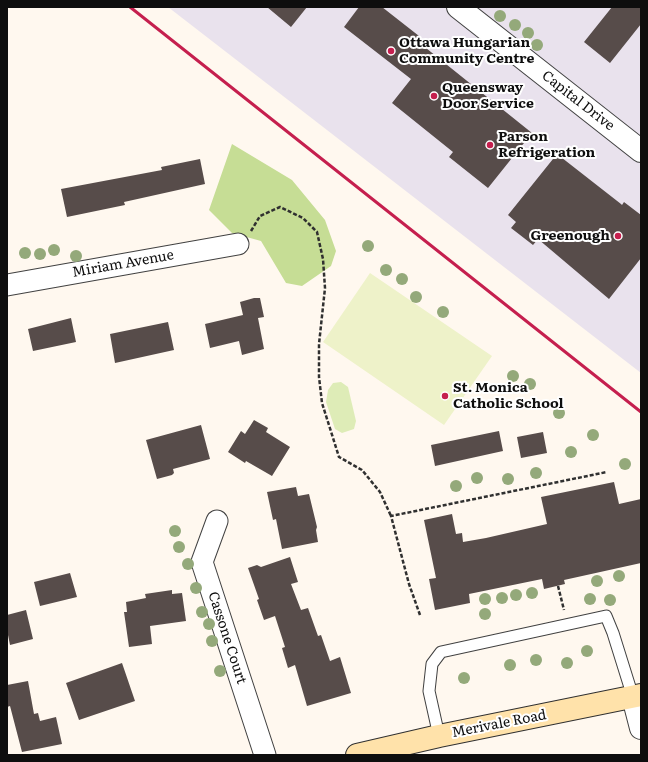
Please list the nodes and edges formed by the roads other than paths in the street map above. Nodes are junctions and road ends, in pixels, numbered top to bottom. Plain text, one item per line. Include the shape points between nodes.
1 (458, 7) edge
2 (641, 151) edge
3 (238, 244) road end
4 (7, 285) edge
5 (217, 520) dead end
6 (637, 696) edge
7 (641, 728) edge
8 (439, 736) junction
9 (265, 755) edge
10 (361, 755) edge

1 - 2 street, Capital Drive
3 - 4 street, Miriam Avenue
5 - 9 street, Cassone Court via 202,562
6 - 7 street
6 - 8 main road, Merivale Road
6 - 8 lane via 606,616 441,652 432,664 429,691
8 - 10 main road, Merivale Road

